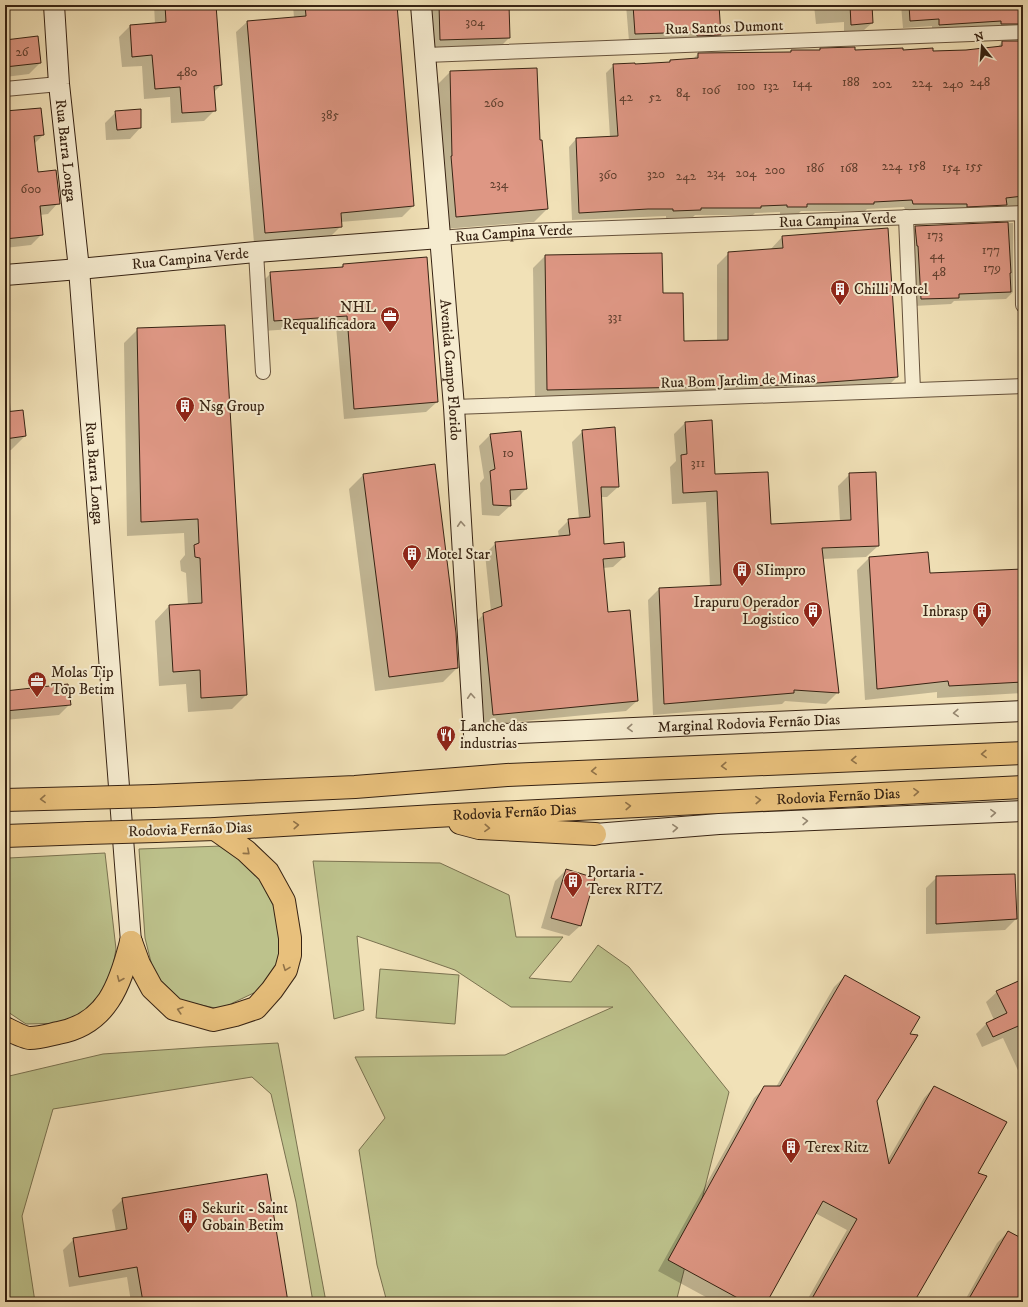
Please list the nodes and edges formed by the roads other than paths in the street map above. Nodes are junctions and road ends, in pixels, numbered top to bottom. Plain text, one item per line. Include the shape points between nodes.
1 (54, 5) edge
2 (421, 5) edge
3 (1023, 32) edge
4 (426, 55) junction
5 (60, 84) junction
6 (5, 89) edge
7 (1022, 213) edge
8 (906, 217) junction
9 (440, 238) junction
10 (256, 252) junction
11 (79, 269) junction
12 (5, 275) edge
13 (1023, 305) edge
14 (263, 372) dead end
15 (1023, 386) edge
16 (913, 390) junction
17 (454, 407) junction
18 (1023, 710) edge
19 (474, 735) joint
20 (1023, 752) edge
21 (1023, 787) edge
22 (5, 800) edge
23 (1023, 811) edge
24 (435, 816) junction
25 (215, 829) junction
26 (53, 834) junction
27 (595, 834) joint
28 (5, 836) edge
29 (5, 851) edge
30 (131, 942) junction
31 (5, 1028) edge

1 - 5 main road, Rua Barra Longa
2 - 4 main road, Avenida Campo Florido
3 - 4 street, Rua Santos Dumont
4 - 9 main road, Avenida Campo Florido
5 - 6 street
5 - 11 main road, Rua Barra Longa
7 - 8 street, Rua Campina Verde
7 - 13 street
8 - 9 street, Rua Campina Verde via 528,230
8 - 16 street
9 - 10 main road, Rua Campina Verde
9 - 17 main road, Avenida Campo Florido
10 - 11 main road, Rua Campina Verde
10 - 14 street
11 - 12 main road, Rua Campina Verde
11 - 30 main road, Rua Barra Longa
15 - 16 street, Rua Bom Jardim de Minas
16 - 17 street, Rua Bom Jardim de Minas
19 -> 17 main road, Avenida Campo Florido
18 -> 19 main road, Marginal Rodovia Fernão Dias
20 -> 22 highway, bridge via 515,775 355,787
24 -> 21 highway, Rodovia Fernão Dias
27 -> 23 main road, Rodovia Fernão Dias via 719,824
25 -> 24 highway, Rodovia Fernão Dias
24 -> 27 highway via 479,828
25 - 26 highway, Rodovia Fernão Dias, bridge
25 -> 30 highway via 246,851 268,872 284,901 290,955 286,970 272,990 256,1008 213,1020 174,1009 152,988
26 - 28 highway, Rodovia Fernão Dias
26 - 29 highway
30 -> 31 highway via 113,995 98,1015 71,1031 29,1038

